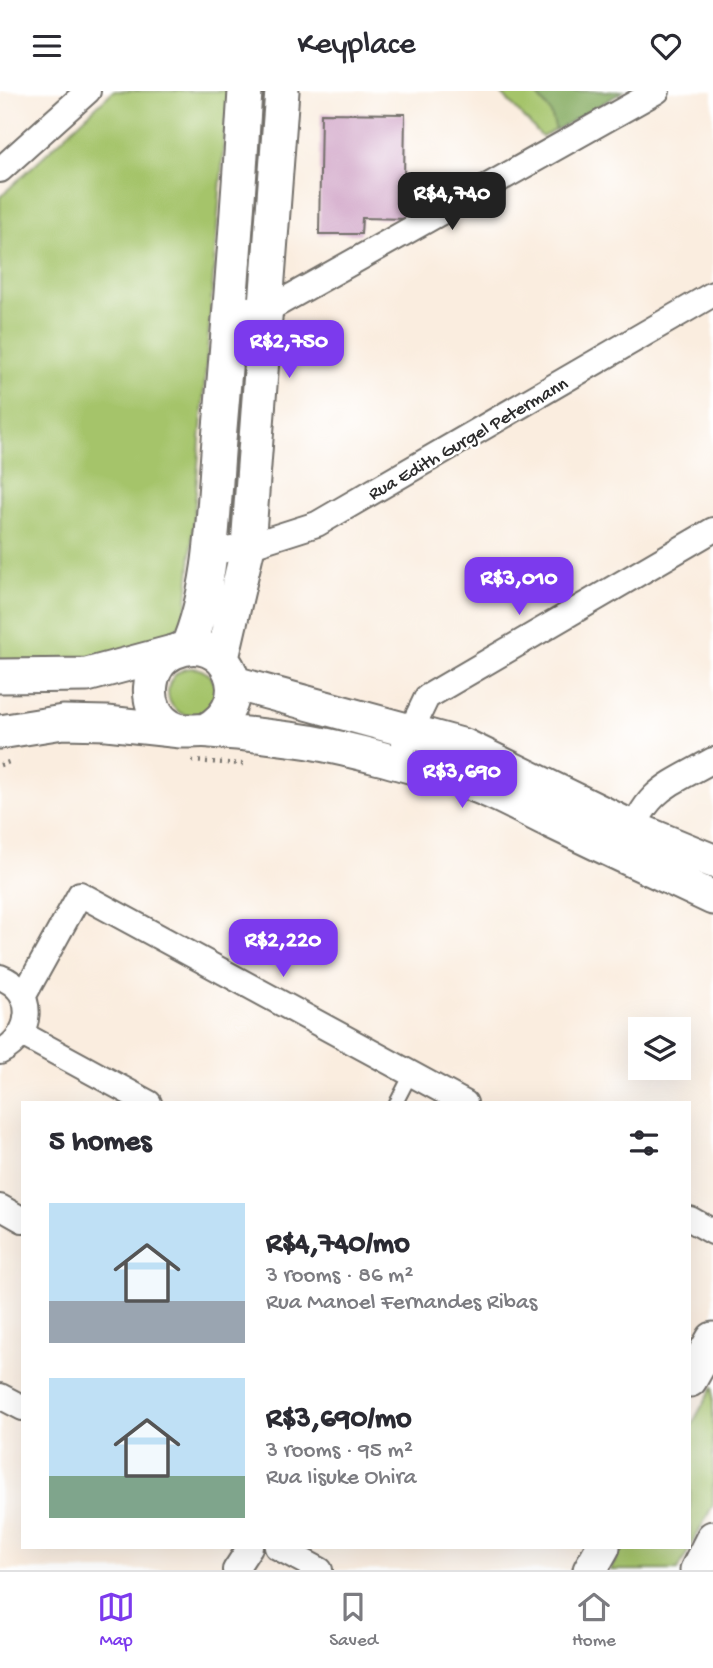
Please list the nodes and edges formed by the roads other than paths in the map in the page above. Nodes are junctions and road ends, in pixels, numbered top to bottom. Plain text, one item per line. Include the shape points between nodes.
1 (88, 91) edge
2 (245, 91) edge
3 (282, 91) edge
4 (657, 91) edge
5 (0, 170) edge
6 (713, 294) edge
7 (231, 308) junction
8 (267, 310) junction
9 (713, 530) edge
10 (248, 545) junction
11 (209, 553) junction
12 (180, 650) junction
13 (228, 671) junction
14 (0, 676) edge
15 (408, 731) junction
16 (0, 732) edge
17 (191, 741) junction
18 (713, 760) edge
19 (398, 765) junction
20 (629, 842) junction
21 (713, 861) edge
22 (713, 898) edge
23 (0, 977) edge
24 (23, 997) junction
25 (22, 1034) junction
26 (0, 1053) edge
27 (411, 1074) junction
28 (145, 1101) edge
29 (397, 1101) edge
30 (461, 1101) edge
31 (0, 1207) edge
32 (21, 1219) edge
33 (691, 1220) edge
34 (713, 1232) edge
35 (713, 1339) edge
36 (691, 1378) edge
37 (0, 1396) edge
38 (21, 1407) edge
39 (713, 1538) edge
40 (249, 1549) edge
41 (281, 1549) edge
42 (602, 1549) edge
43 (235, 1570) edge
44 (320, 1570) edge
45 (590, 1570) edge
46 (697, 1570) edge

1 - 5 street
2 - 7 main road
3 - 8 main road
4 - 8 street
6 - 10 street, Rua Edith Gurgel Petermann via 317,524
7 - 8 street
7 - 11 main road
8 - 10 main road
9 - 15 street via 428,697
10 - 11 street, Rua Edith Gurgel Petermann
10 - 13 main road
11 - 12 main road via 201,615
12 - 13 main road via 208,651
12 - 14 main road via 87,675
12 - 17 main road via 161,661 153,673 150,695 157,715
13 - 15 main road
13 - 17 main road via 229,712
15 - 19 street
15 - 20 main road via 466,746
16 - 17 main road via 63,722 107,723
17 - 19 main road via 310,743
18 - 20 street via 651,795
19 - 20 main road via 462,781
20 - 21 main road
20 - 22 main road
23 - 24 street
24 - 25 street via 27,1007
24 - 27 street via 80,894
25 - 26 street
25 - 28 street
27 - 29 lane
27 - 30 street
31 - 32 street
33 - 34 street
35 - 36 main road
37 - 38 street
39 - 46 main road
40 - 43 street
41 - 44 street
42 - 45 main road

